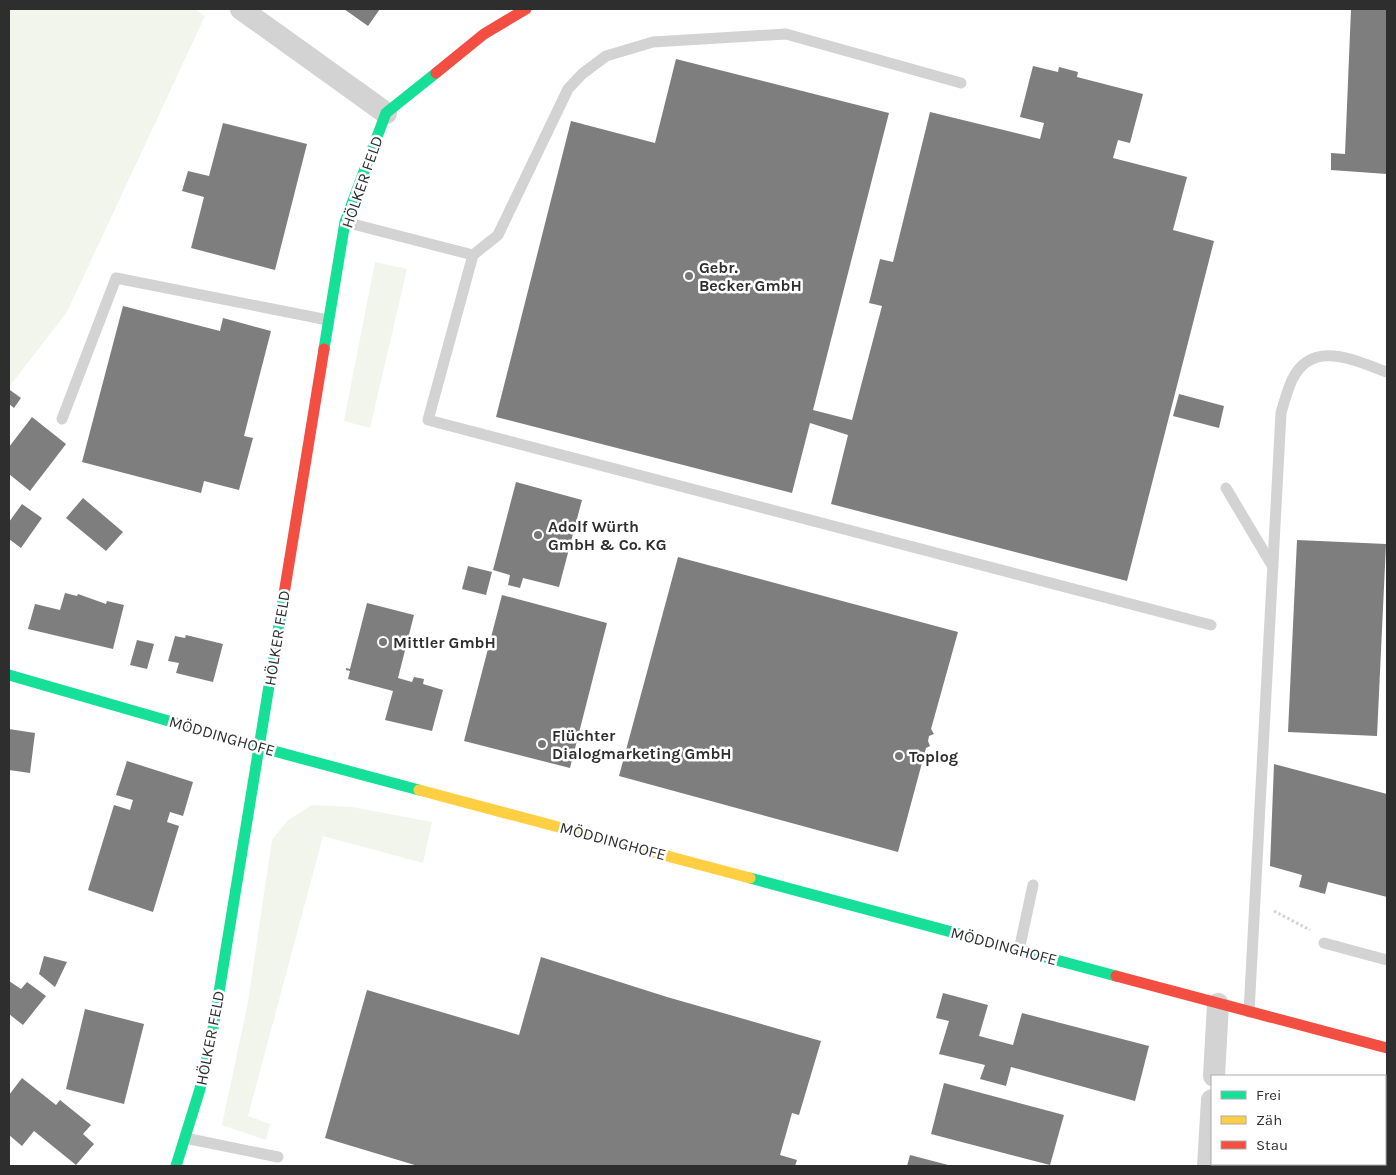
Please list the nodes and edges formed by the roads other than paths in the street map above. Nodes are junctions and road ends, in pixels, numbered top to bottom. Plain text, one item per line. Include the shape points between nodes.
1 (241, 9) edge
2 (526, 9) edge
3 (961, 83) dead end
4 (386, 113) junction
5 (346, 222) junction
6 (473, 255) junction
7 (328, 320) junction
8 (1387, 372) edge
9 (62, 419) dead end
10 (1226, 488) dead end
11 (1273, 567) junction
12 (1211, 625) dead end
13 (9, 675) edge
14 (259, 747) junction
15 (1033, 885) dead end
16 (1324, 943) road end
17 (1019, 950) junction
18 (1387, 960) edge
19 (1218, 1004) junction
20 (1249, 1012) junction
21 (1387, 1048) edge
22 (1214, 1075) edge
23 (1211, 1116) edge
24 (185, 1138) junction
25 (278, 1157) dead end
26 (176, 1166) edge
27 (1208, 1166) edge

1 - 4 street
2 - 4 street via 484,34
3 - 6 lane via 786,34 653,42 606,56 568,89 498,235
4 - 5 street, HÖLKER FELD
5 - 6 lane
5 - 7 street, HÖLKER FELD
6 - 12 lane via 428,420
7 - 9 lane via 116,278
7 - 14 street, HÖLKER FELD
8 - 11 lane via 1333,354 1308,359 1293,379 1281,413
10 - 11 lane
11 - 20 lane
13 - 14 street, MÖDDINGHOFE
14 - 17 street, MÖDDINGHOFE
14 - 24 street, HÖLKER FELD via 213,1029
15 - 17 lane
16 - 18 lane
17 - 19 street, MÖDDINGHOFE
19 - 20 street, MÖDDINGHOFE
19 - 22 street
20 - 21 street, MÖDDINGHOFE
23 - 27 street
24 - 25 lane
24 - 26 street, HÖLKER FELD

